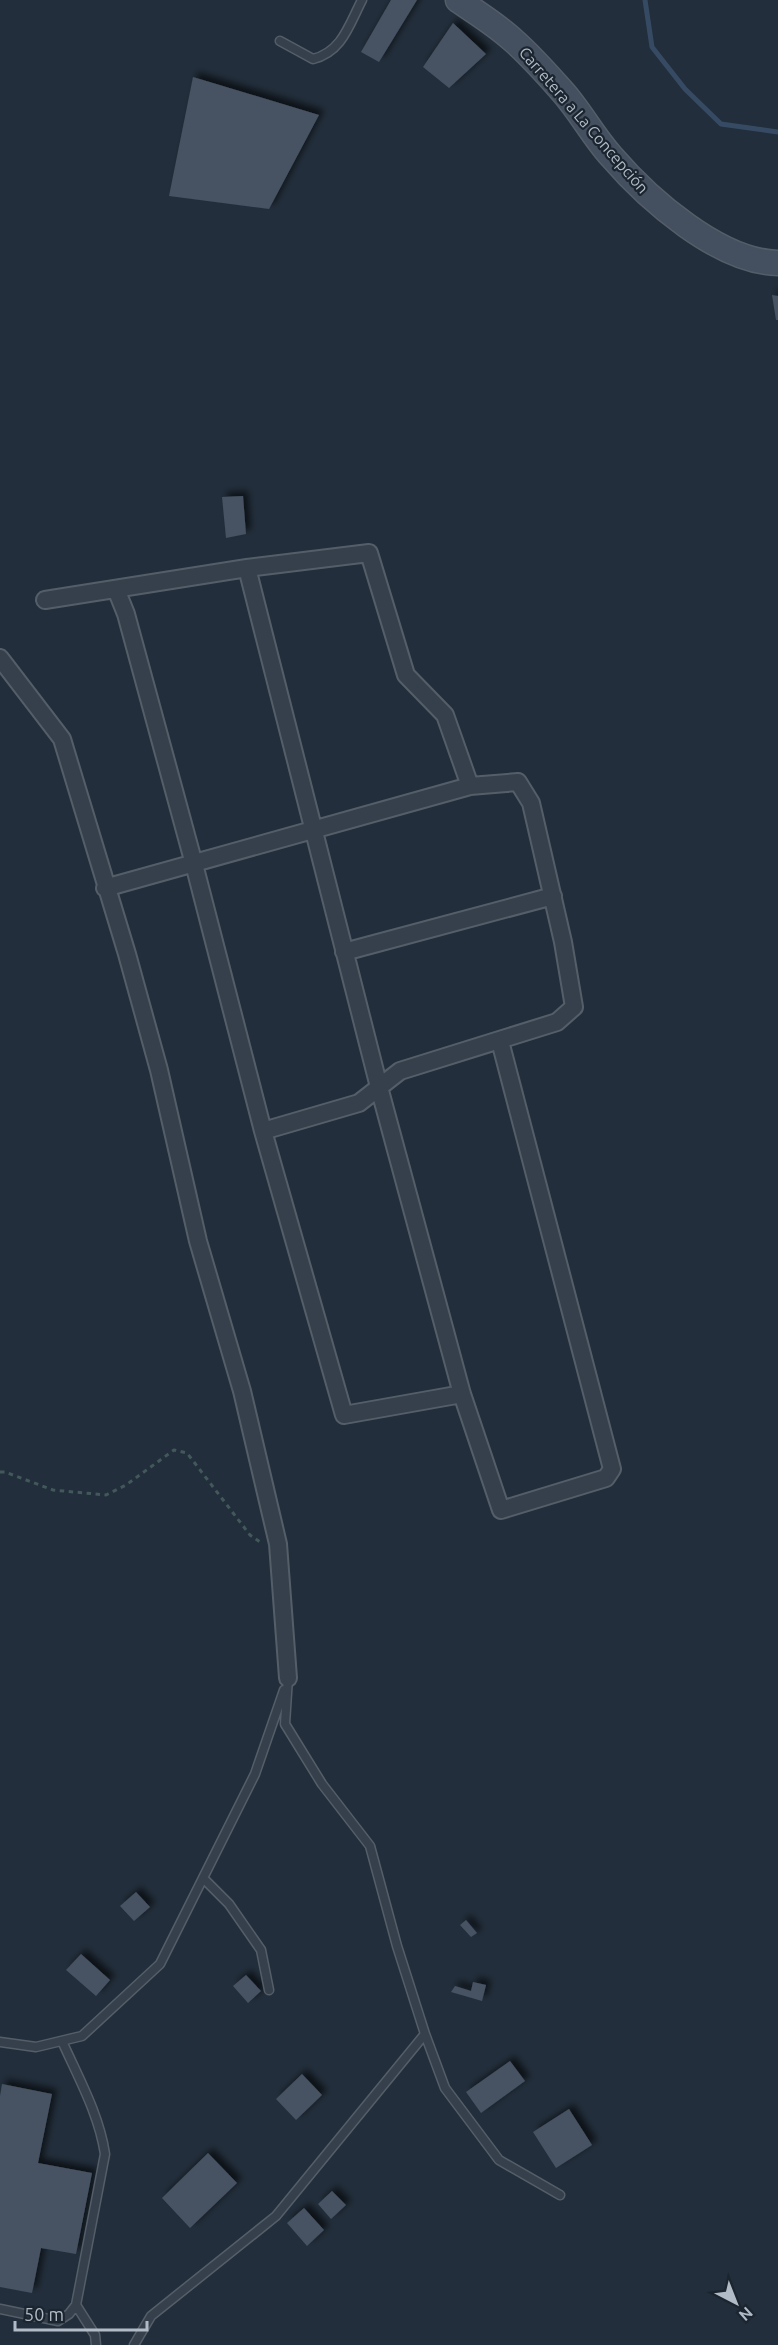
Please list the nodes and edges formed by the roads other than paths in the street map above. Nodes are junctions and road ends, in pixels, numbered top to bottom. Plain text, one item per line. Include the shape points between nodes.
1 (363, 0) edge
2 (458, 0) edge
3 (280, 41) dead end
4 (778, 263) edge
5 (247, 568) junction
6 (116, 589) junction
7 (45, 600) dead end
8 (0, 658) edge
9 (470, 786) junction
10 (314, 832) junction
11 (195, 864) junction
12 (105, 888) junction
13 (553, 896) junction
14 (344, 951) junction
15 (500, 1041) junction
16 (379, 1087) junction
17 (263, 1131) junction
18 (462, 1394) junction
19 (288, 1678) junction
20 (203, 1878) junction
21 (269, 1990) dead end
22 (425, 2034) junction
23 (62, 2041) junction
24 (0, 2042) edge
25 (560, 2195) dead end
26 (76, 2305) junction
27 (0, 2309) edge
28 (96, 2345) edge
29 (134, 2345) edge

1 - 3 lane via 338,46 326,56 313,59
2 - 4 main road, Carretera a La Concepción via 513,40 563,92 611,156 664,210 737,253
5 - 6 street
5 - 9 street via 369,553 406,675 445,715
5 - 10 street
6 - 7 street
6 - 11 street
8 - 12 street via 62,739
9 - 10 street
9 - 13 street via 518,782 531,803
10 - 11 street
10 - 14 street
11 - 12 street
11 - 17 street
12 - 19 street via 159,1070 198,1241 242,1391 278,1544
13 - 14 street
13 - 15 street via 574,1007 557,1022
14 - 16 street
15 - 16 street via 400,1071
15 - 18 street via 612,1469 606,1478 501,1510
16 - 17 street via 359,1103
16 - 18 street
17 - 18 street via 344,1415
19 - 20 lane via 255,1774
19 - 22 lane via 285,1724 322,1784 370,1846
20 - 21 lane via 229,1904 261,1950
20 - 23 lane via 160,1964 82,2037
22 - 25 lane via 446,2088 499,2160
22 - 29 lane via 276,2216 152,2316
23 - 24 lane via 36,2047
23 - 26 lane via 94,2111 105,2154
26 - 27 lane via 58,2321
26 - 28 lane via 95,2335

